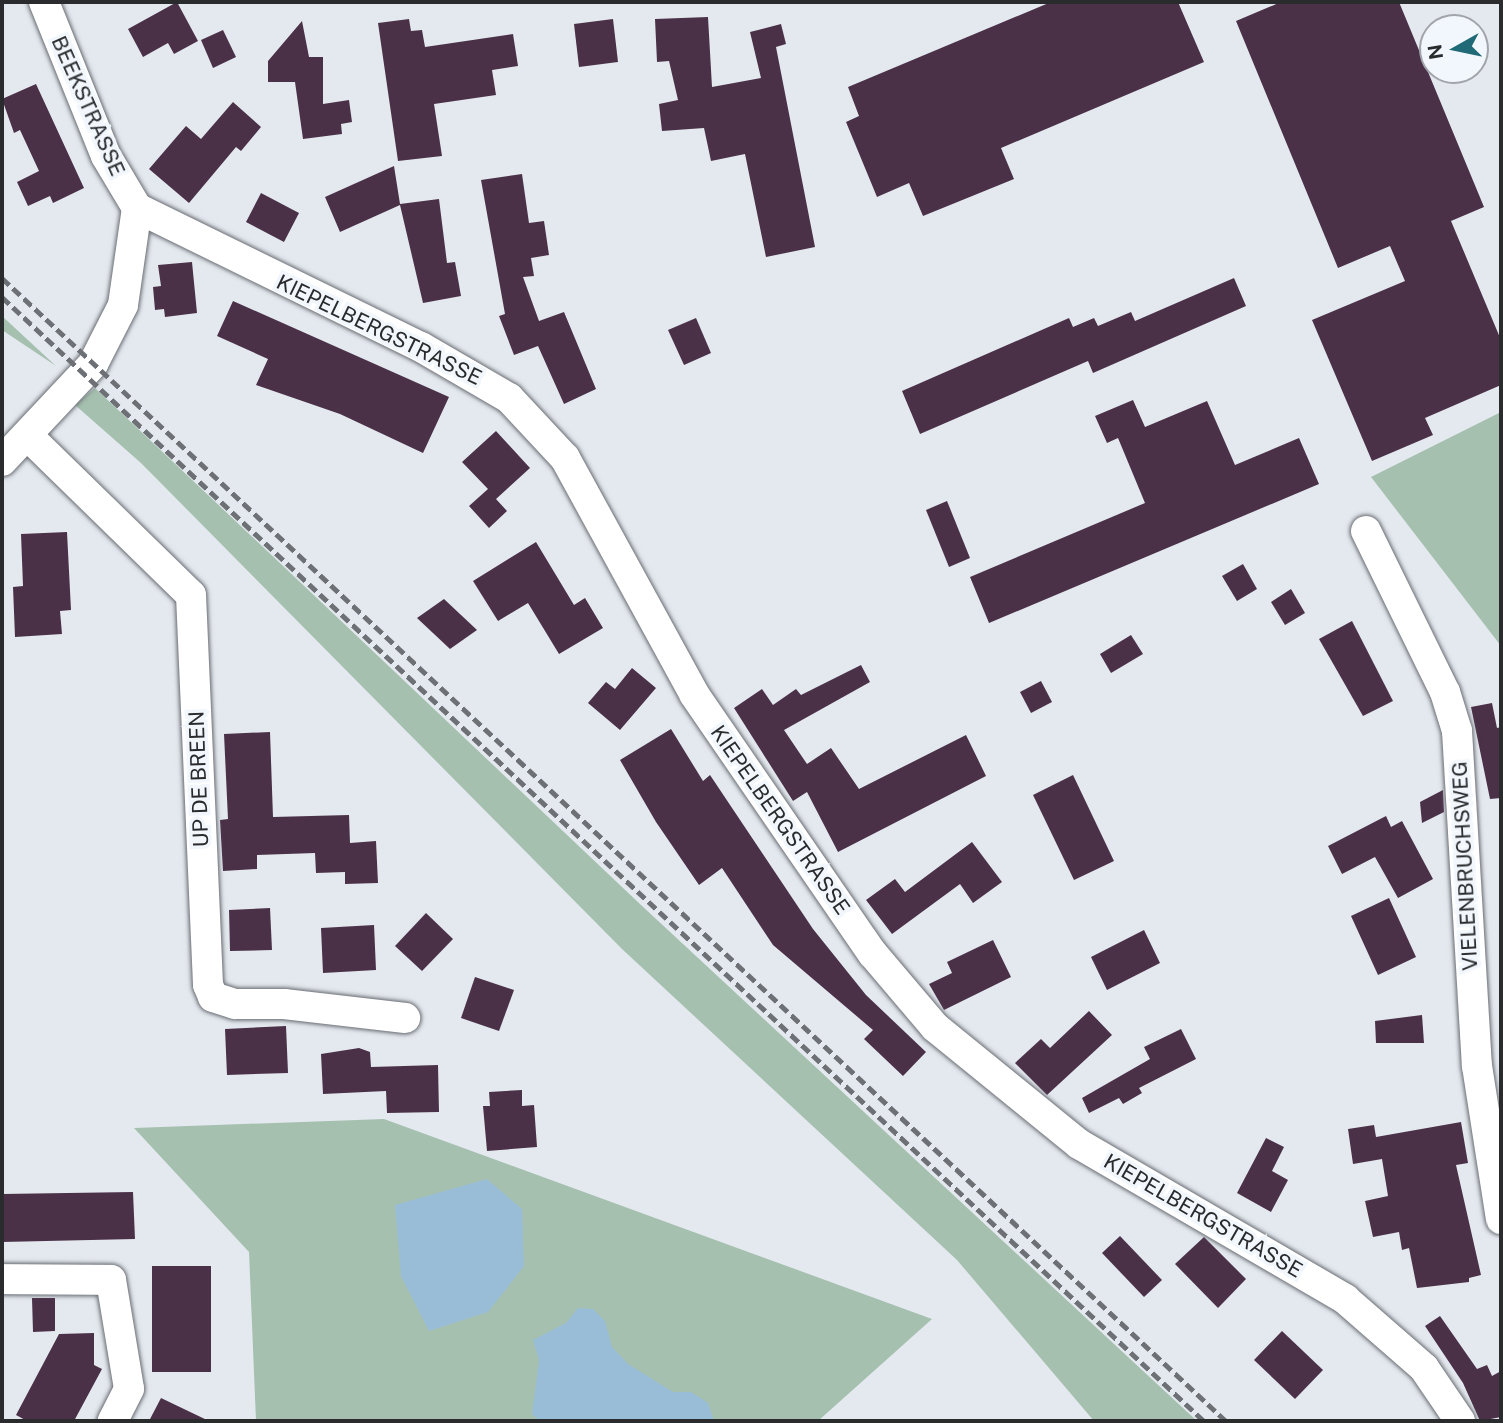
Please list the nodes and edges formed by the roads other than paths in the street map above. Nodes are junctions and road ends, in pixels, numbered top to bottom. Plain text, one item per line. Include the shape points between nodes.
1 (44, 2) edge
2 (137, 208) junction
3 (27, 435) junction
4 (2, 461) edge
5 (1366, 531) dead end
6 (405, 1018) dead end
7 (1501, 1219) edge
8 (2, 1279) edge
9 (113, 1421) edge
10 (1460, 1421) edge

1 - 2 street, BEEKSTRASSE via 106,156
2 - 3 street via 123,305 93,364
2 - 10 street, KIEPELBERGSTRASSE via 432,353 509,398 571,467 694,694 873,954 935,1027 1079,1144 1345,1299 1424,1368
3 - 4 street
3 - 6 street, UP DE BREEN via 191,594 212,997 234,1004 284,1004
5 - 7 street, VIELENBRUCHSWEG via 1445,692 1457,731 1476,1066
8 - 9 street via 111,1280 129,1389

